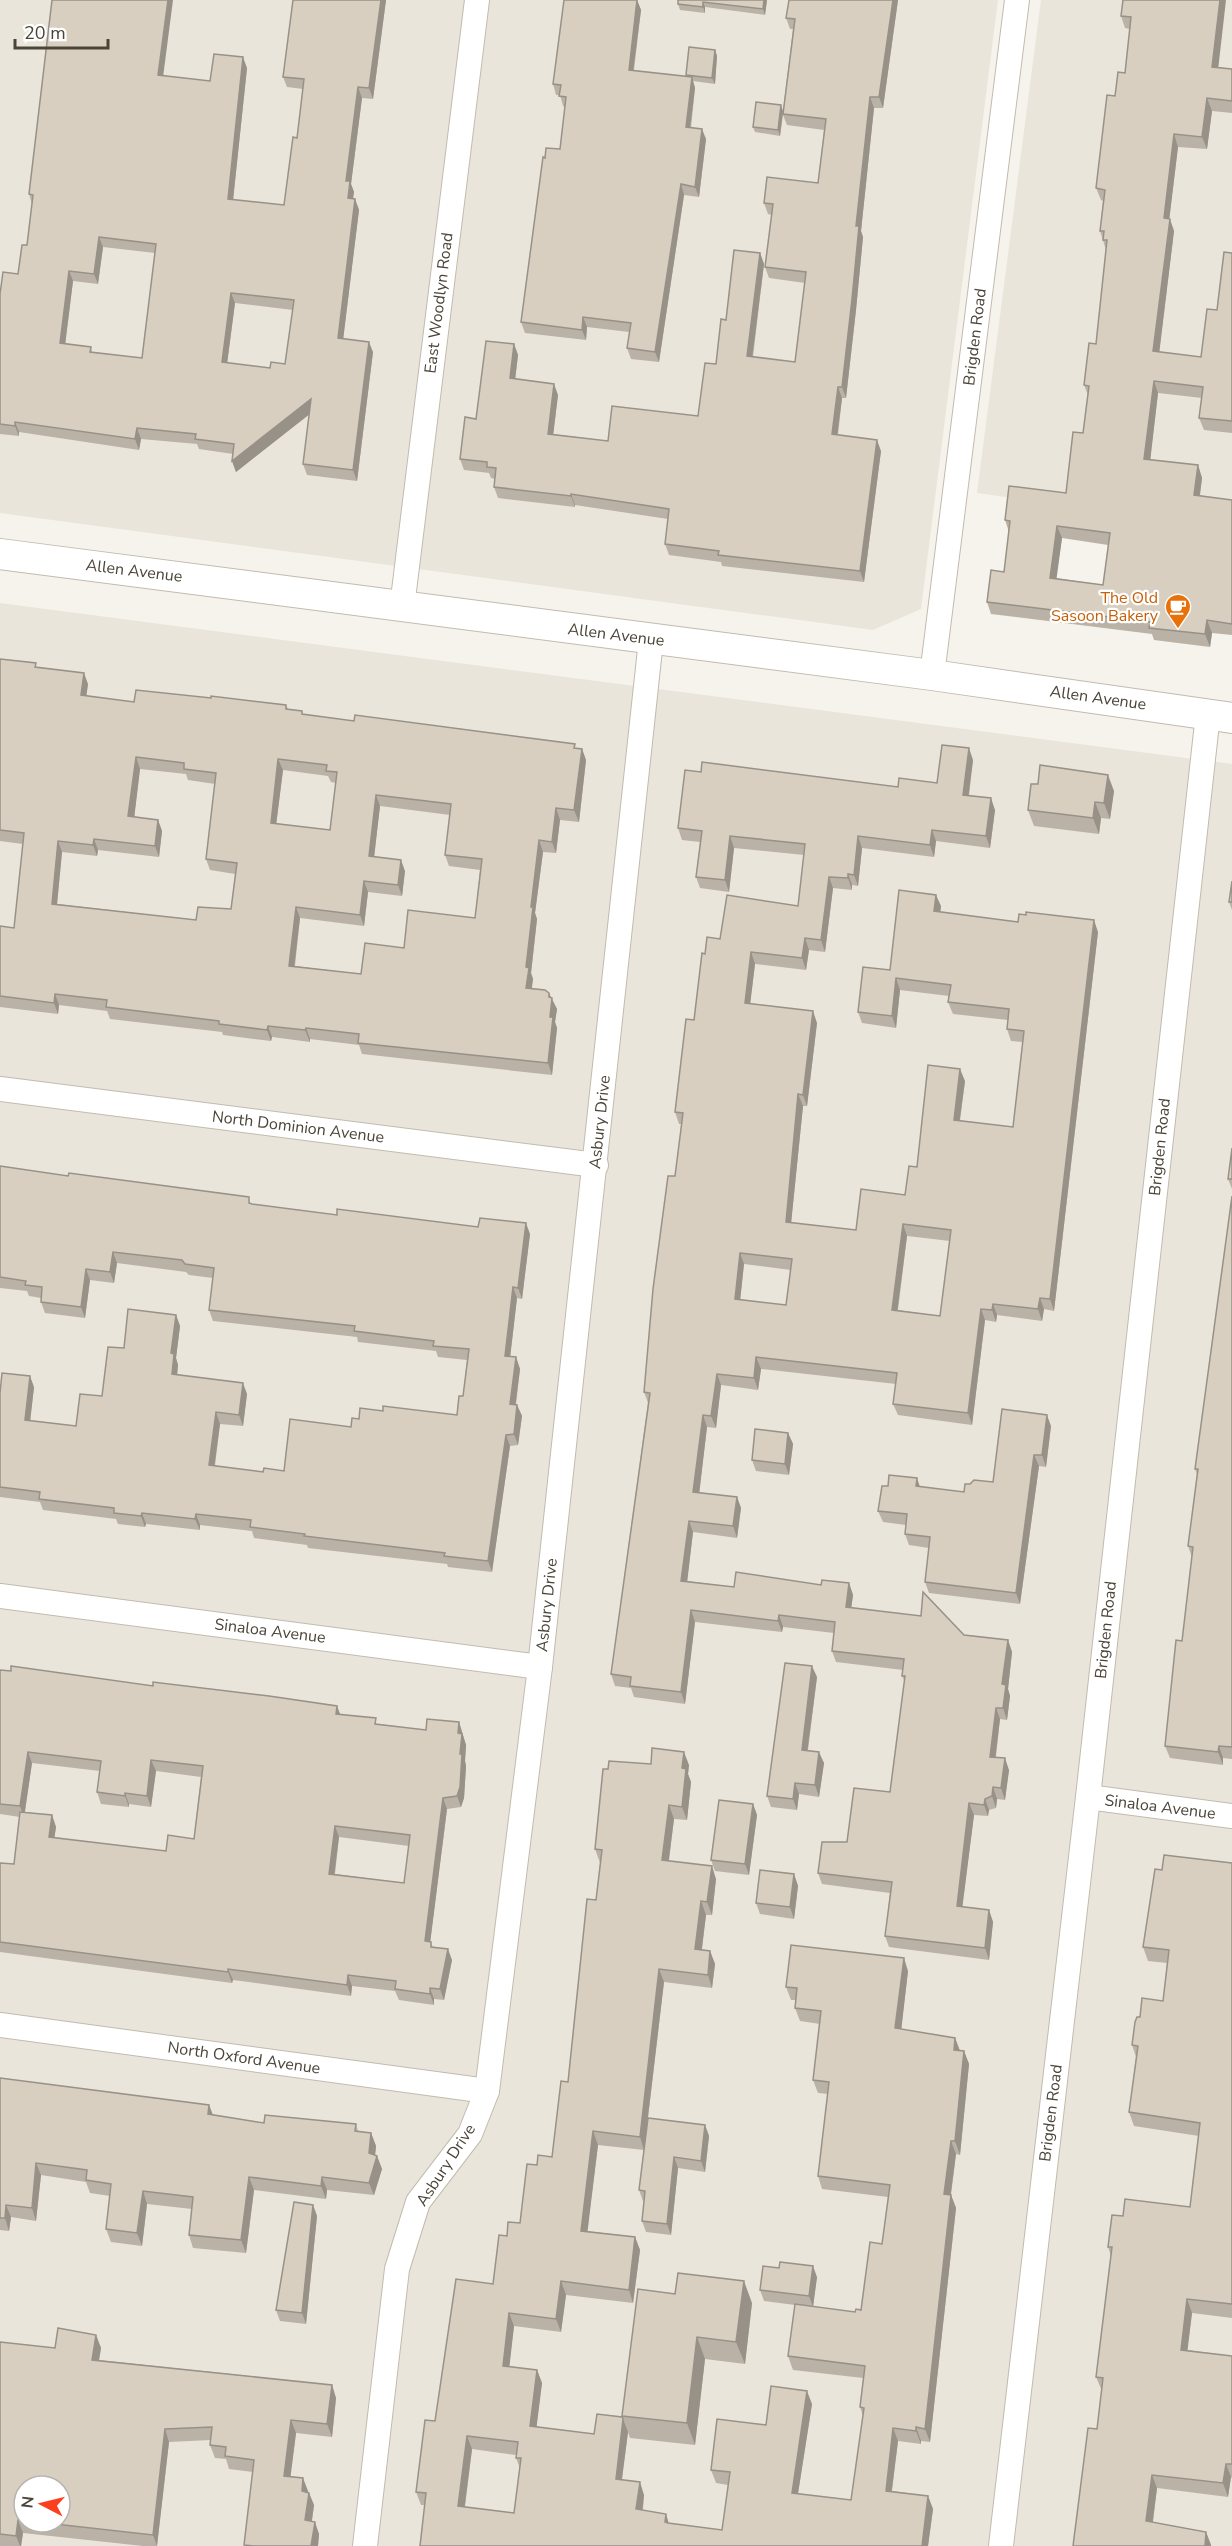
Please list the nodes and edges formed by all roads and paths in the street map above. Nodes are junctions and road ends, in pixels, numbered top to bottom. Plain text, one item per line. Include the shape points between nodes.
1 (477, 0) edge
2 (1017, 0) edge
3 (0, 554) edge
4 (402, 607) junction
5 (651, 639) junction
6 (932, 675) junction
7 (1220, 716) edge
8 (0, 1089) edge
9 (596, 1165) junction
10 (0, 1596) edge
11 (540, 1667) junction
12 (1088, 1797) junction
13 (1232, 1816) edge
14 (0, 2025) edge
15 (487, 2091) junction
16 (365, 2546) edge
17 (1001, 2546) edge

1 - 4 street, East Woodlyn Road
2 - 6 street, Brigden Road
3 - 4 street, Allen Avenue
4 - 5 street, Allen Avenue
5 - 6 street, Allen Avenue
5 - 9 street, Asbury Drive
6 - 7 street, Allen Avenue
7 - 12 street, Brigden Road
8 - 9 street, North Dominion Avenue
9 - 11 street, Asbury Drive
10 - 11 street, Sinaloa Avenue
11 - 15 street, Asbury Drive
12 - 13 street, Sinaloa Avenue
12 - 17 street, Brigden Road
14 - 15 street, North Oxford Avenue
15 - 16 street, Asbury Drive via 470,2134 418,2202 397,2270

